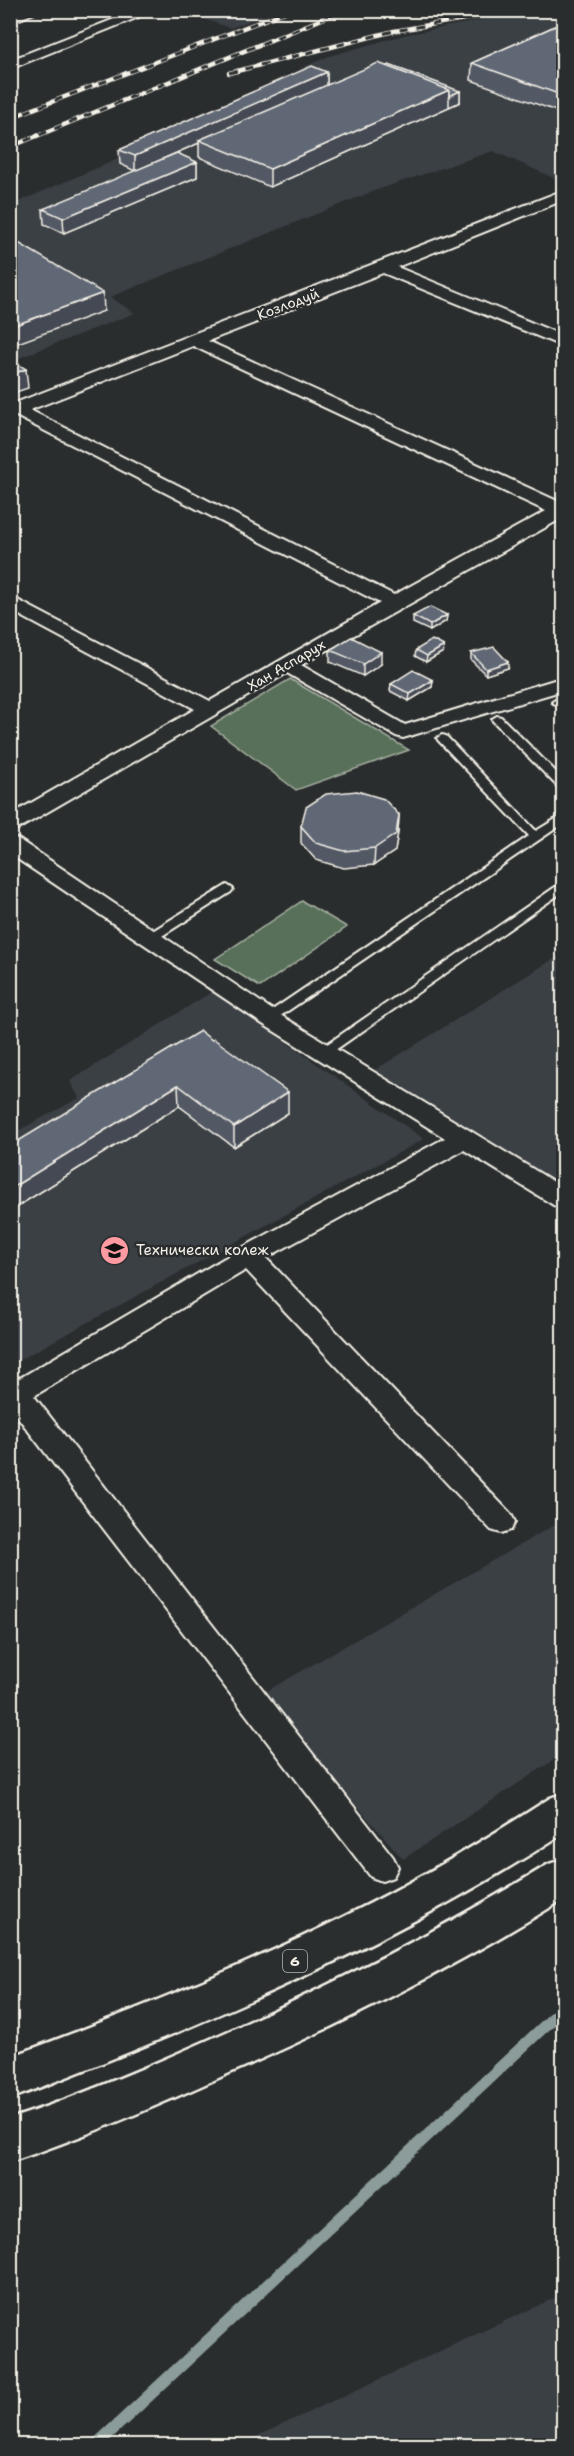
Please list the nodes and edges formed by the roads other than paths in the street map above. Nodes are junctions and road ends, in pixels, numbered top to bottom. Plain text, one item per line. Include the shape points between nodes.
1 (36, 10) edge
2 (150, 10) edge
3 (10, 19) edge
4 (10, 65) edge
5 (564, 194) edge
6 (534, 204) junction
7 (554, 212) dead end
8 (383, 267) junction
9 (195, 340) junction
10 (564, 342) edge
11 (13, 410) edge
12 (562, 510) edge
13 (10, 602) edge
14 (394, 603) junction
15 (287, 665) junction
16 (561, 698) edge
17 (210, 709) junction
18 (497, 719) dead end
19 (442, 738) dead end
20 (564, 787) edge
21 (564, 817) edge
22 (10, 824) edge
23 (535, 836) junction
24 (10, 844) edge
25 (564, 885) edge
26 (227, 889) dead end
27 (150, 938) junction
28 (269, 1018) junction
29 (324, 1052) junction
30 (464, 1139) junction
31 (559, 1190) edge
32 (249, 1257) junction
33 (13, 1392) edge
34 (501, 1522) dead end
35 (564, 1811) edge
36 (382, 1867) dead end
37 (564, 1877) edge
38 (10, 2078) edge
39 (19, 2139) edge

1 - 3 street
2 - 4 street
5 - 6 street, Козлодуй
6 - 7 street
6 - 8 street, Козлодуй
8 - 9 street, Козлодуй
8 - 10 street
9 - 11 street, Козлодуй
9 - 12 street
11 - 14 street
12 - 14 street, Хан Аспарух
13 - 17 street
14 - 15 street, Хан Аспарух
15 - 16 street via 403,732
15 - 17 street, Хан Аспарух
17 - 22 street, Хан Аспарух
18 - 20 lane
19 - 23 lane
21 - 23 lane
23 - 28 lane
24 - 27 street
25 - 29 lane
26 - 27 lane
27 - 28 street
28 - 29 street
29 - 30 street
30 - 31 street
30 - 32 street
32 - 33 street
32 - 34 street
33 - 36 street
35 - 38 highway, 6 via 477,1866 310,1954 220,1996
37 - 39 highway via 485,1925 344,2001 140,2092

